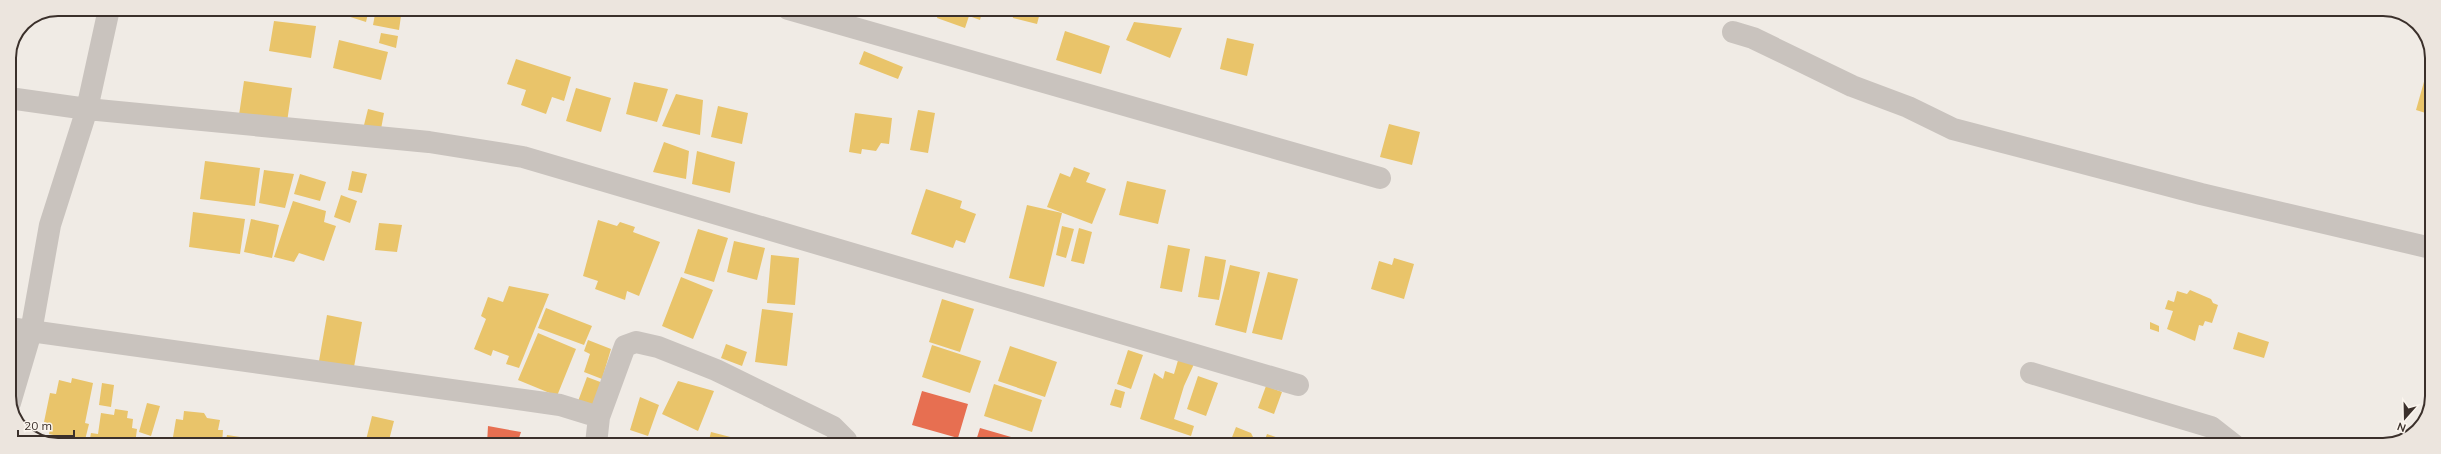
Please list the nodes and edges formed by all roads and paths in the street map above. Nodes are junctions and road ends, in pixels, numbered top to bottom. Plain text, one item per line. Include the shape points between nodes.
1 (107, 16) edge
2 (813, 16) edge
3 (1734, 32) dead end
4 (16, 99) edge
5 (87, 109) junction
6 (1380, 178) dead end
7 (2425, 247) edge
8 (16, 329) edge
9 (31, 332) junction
10 (2031, 373) dead end
11 (16, 383) edge
12 (1298, 385) dead end
13 (599, 417) junction
14 (597, 438) edge
15 (844, 438) edge
16 (2225, 438) edge

1 - 5 street
2 - 6 street
3 - 7 street via 1753,38 1953,129 2201,194
4 - 5 street
5 - 9 street via 50,225
5 - 12 street via 429,142 523,157
8 - 9 street
9 - 11 street
9 - 13 street via 560,405
10 - 16 street via 2211,427
13 - 14 street
13 - 15 street via 626,346 636,342 658,347 716,370 834,427

